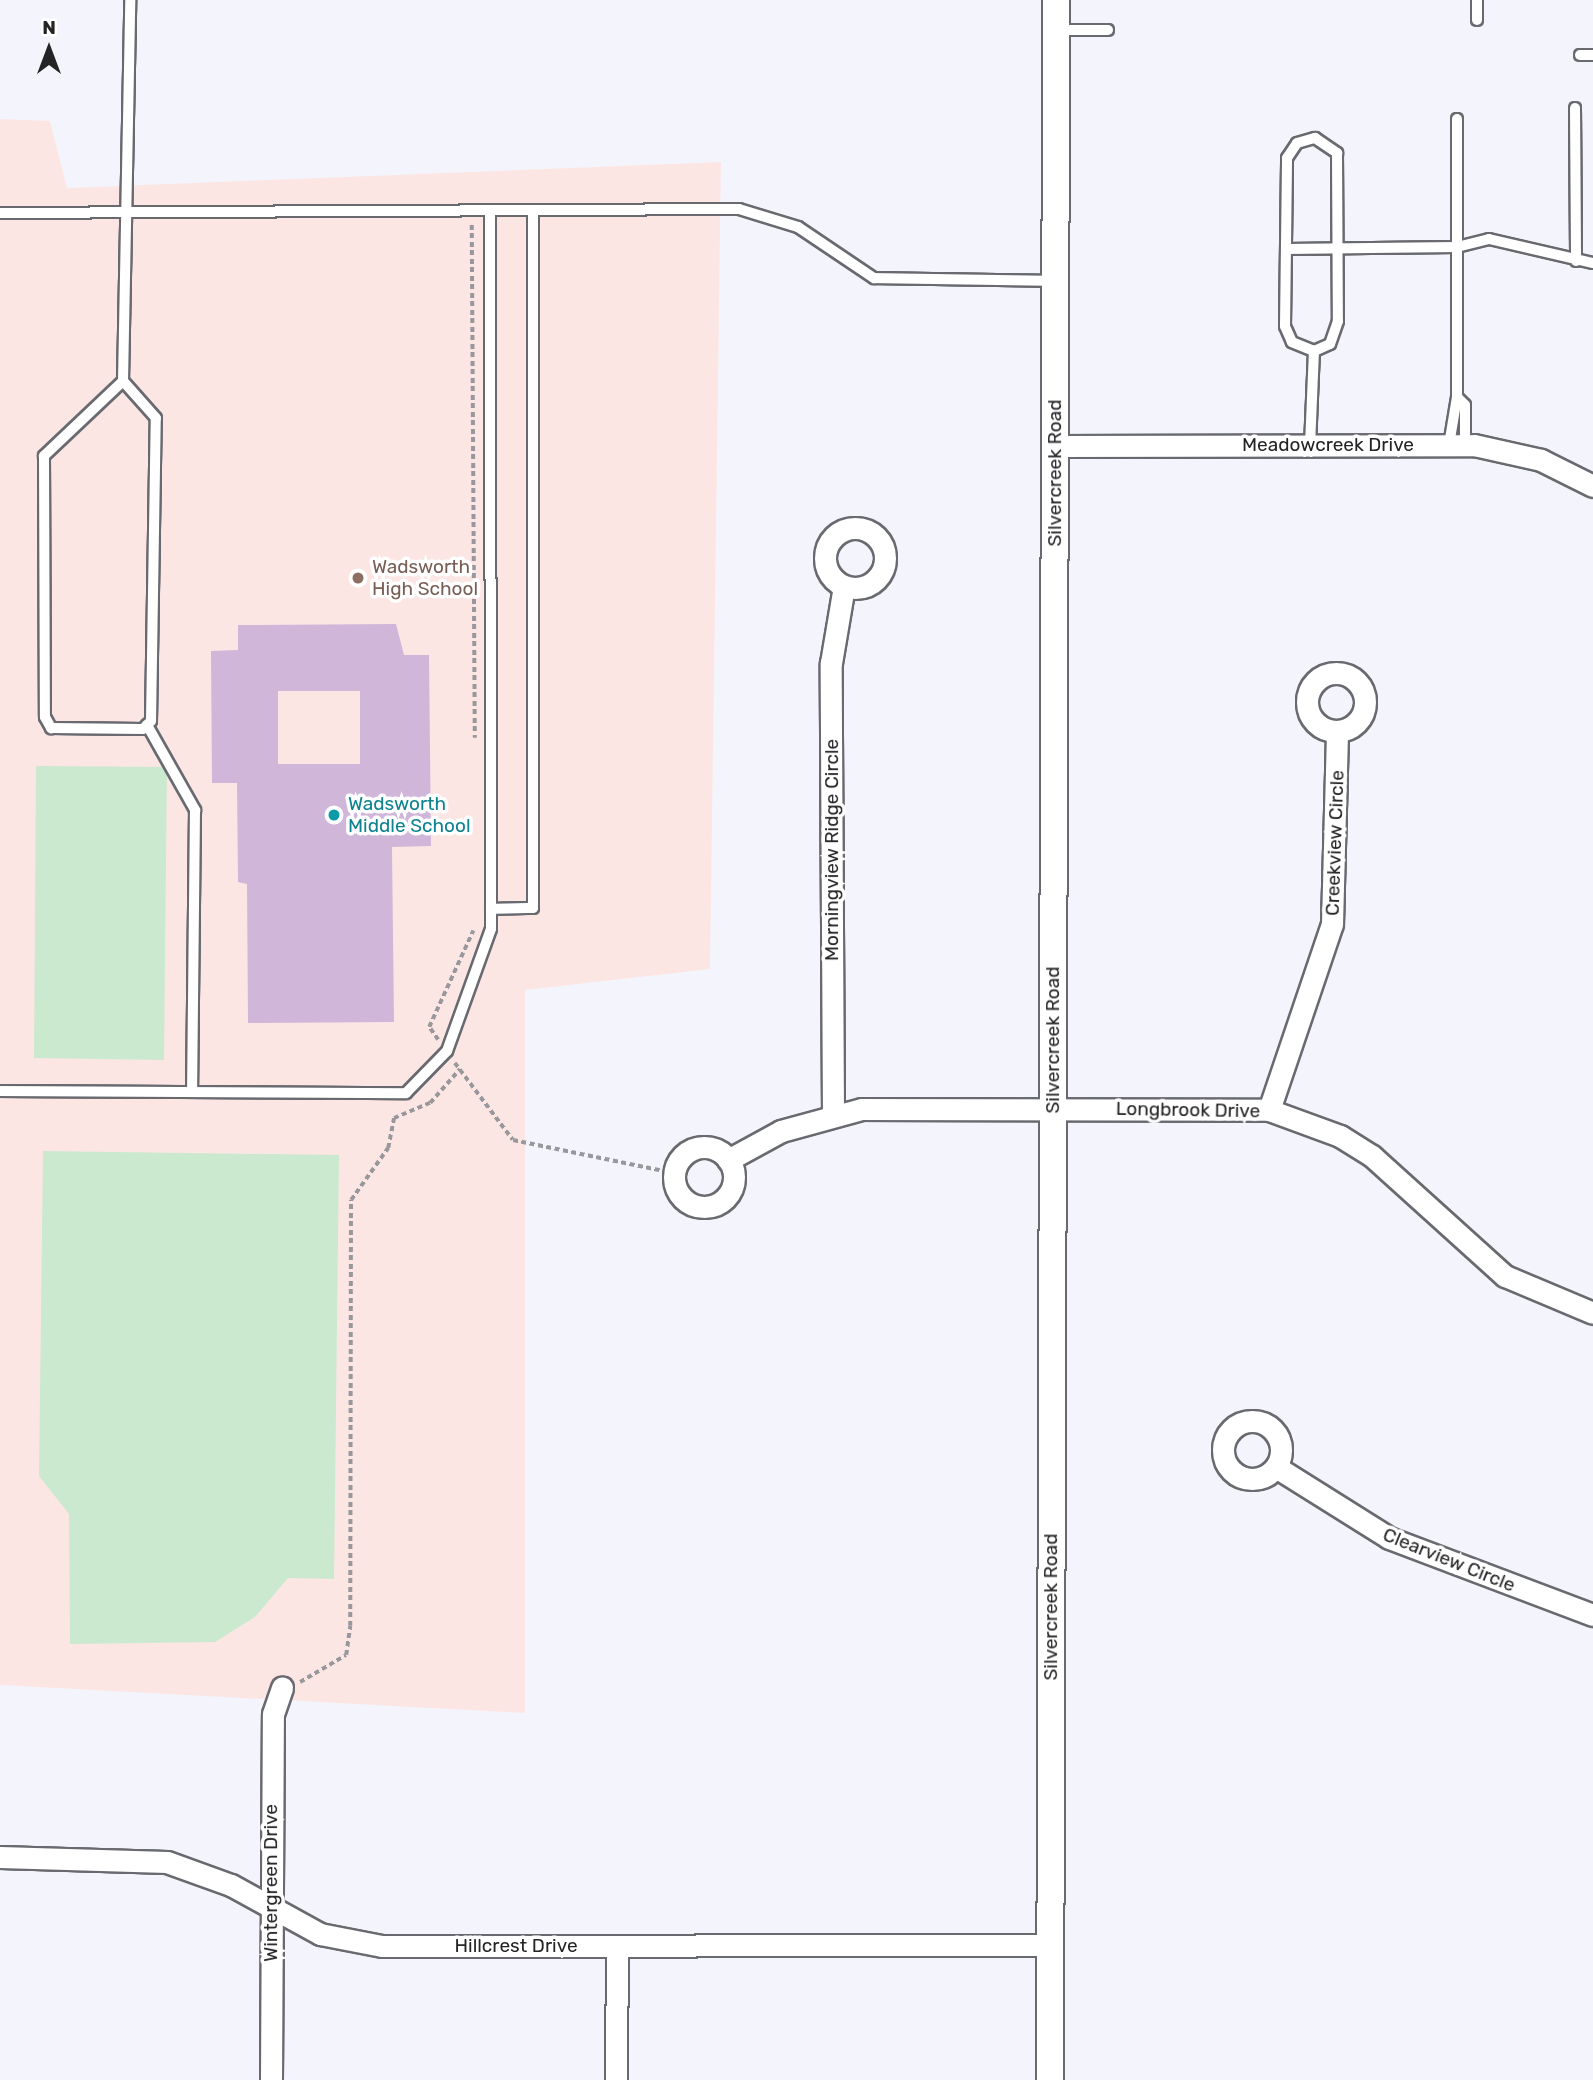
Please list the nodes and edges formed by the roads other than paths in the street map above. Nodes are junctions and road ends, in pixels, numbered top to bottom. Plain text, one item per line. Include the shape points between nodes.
1 (130, 0) edge
2 (1056, 0) edge
3 (1477, 0) edge
4 (1477, 20) dead end
5 (1056, 30) junction
6 (1108, 30) dead end
7 (1580, 55) dead end
8 (1593, 55) edge
9 (1575, 108) dead end
10 (1457, 119) dead end
11 (533, 212) junction
12 (0, 213) edge
13 (127, 213) junction
14 (490, 213) junction
15 (1338, 247) junction
16 (1457, 247) junction
17 (1286, 249) junction
18 (1576, 261) junction
19 (1593, 263) edge
20 (1056, 281) junction
21 (1314, 351) junction
22 (123, 381) junction
23 (1457, 397) junction
24 (1457, 445) junction
25 (1055, 446) junction
26 (1310, 446) junction
27 (1593, 486) edge
28 (844, 586) dead end
29 (147, 725) junction
30 (1337, 732) dead end
31 (491, 909) junction
32 (0, 1091) edge
33 (192, 1092) junction
34 (1053, 1108) junction
35 (1269, 1110) junction
36 (833, 1115) junction
37 (728, 1160) dead end
38 (1593, 1313) edge
39 (1276, 1467) dead end
40 (1593, 1615) edge
41 (282, 1688) road end
42 (0, 1857) edge
43 (271, 1910) junction
44 (1051, 1945) junction
45 (617, 1946) junction
46 (271, 2080) edge
47 (616, 2080) edge
48 (1050, 2080) edge

1 - 13 lane
2 - 5 street, Silvercreek Road
3 - 4 lane
5 - 6 lane
5 - 20 street, Silvercreek Road
7 - 8 lane
9 - 18 lane
10 - 16 lane
11 - 14 lane
11 - 20 lane via 739,209 798,227 874,278
11 - 31 lane via 533,908
12 - 13 lane
13 - 14 lane
13 - 22 lane
14 - 31 lane
15 - 16 lane
15 - 17 lane
15 - 17 lane via 1337,153 1315,138 1297,143 1287,158
15 - 21 lane via 1338,329 1330,344
16 - 18 lane via 1489,239
16 - 23 lane
17 - 21 lane via 1287,335 1298,347
18 - 19 lane
20 - 25 street, Silvercreek Road
21 - 26 lane
22 - 29 lane via 156,418
22 - 29 lane via 44,456 45,717 51,728
23 - 24 lane
23 - 24 lane via 1465,405
24 - 26 street, Meadowcreek Drive
24 - 27 street, Meadowcreek Drive via 1541,460
25 - 26 street, Meadowcreek Drive
25 - 34 street, Silvercreek Road
28 - 36 street, Morningview Ridge Circle via 831,663
29 - 33 lane via 195,810
30 - 35 street, Creekview Circle via 1332,925
31 - 33 lane via 491,929 447,1051 406,1093
32 - 33 lane
34 - 35 street, Longbrook Drive
34 - 36 street, Longbrook Drive via 862,1108
34 - 44 street, Silvercreek Road
35 - 38 street, Longbrook Drive via 1340,1136 1372,1156 1505,1276
36 - 37 street, Longbrook Drive via 781,1131
39 - 40 street, Clearview Circle via 1389,1538
41 - 43 street, Wintergreen Drive via 273,1714
42 - 43 street, Hillcrest Drive via 167,1862 231,1885
43 - 45 street, Hillcrest Drive via 320,1934 382,1946
43 - 46 street, Wintergreen Drive
44 - 45 street, Hillcrest Drive
44 - 48 street, Silvercreek Road
45 - 47 street

